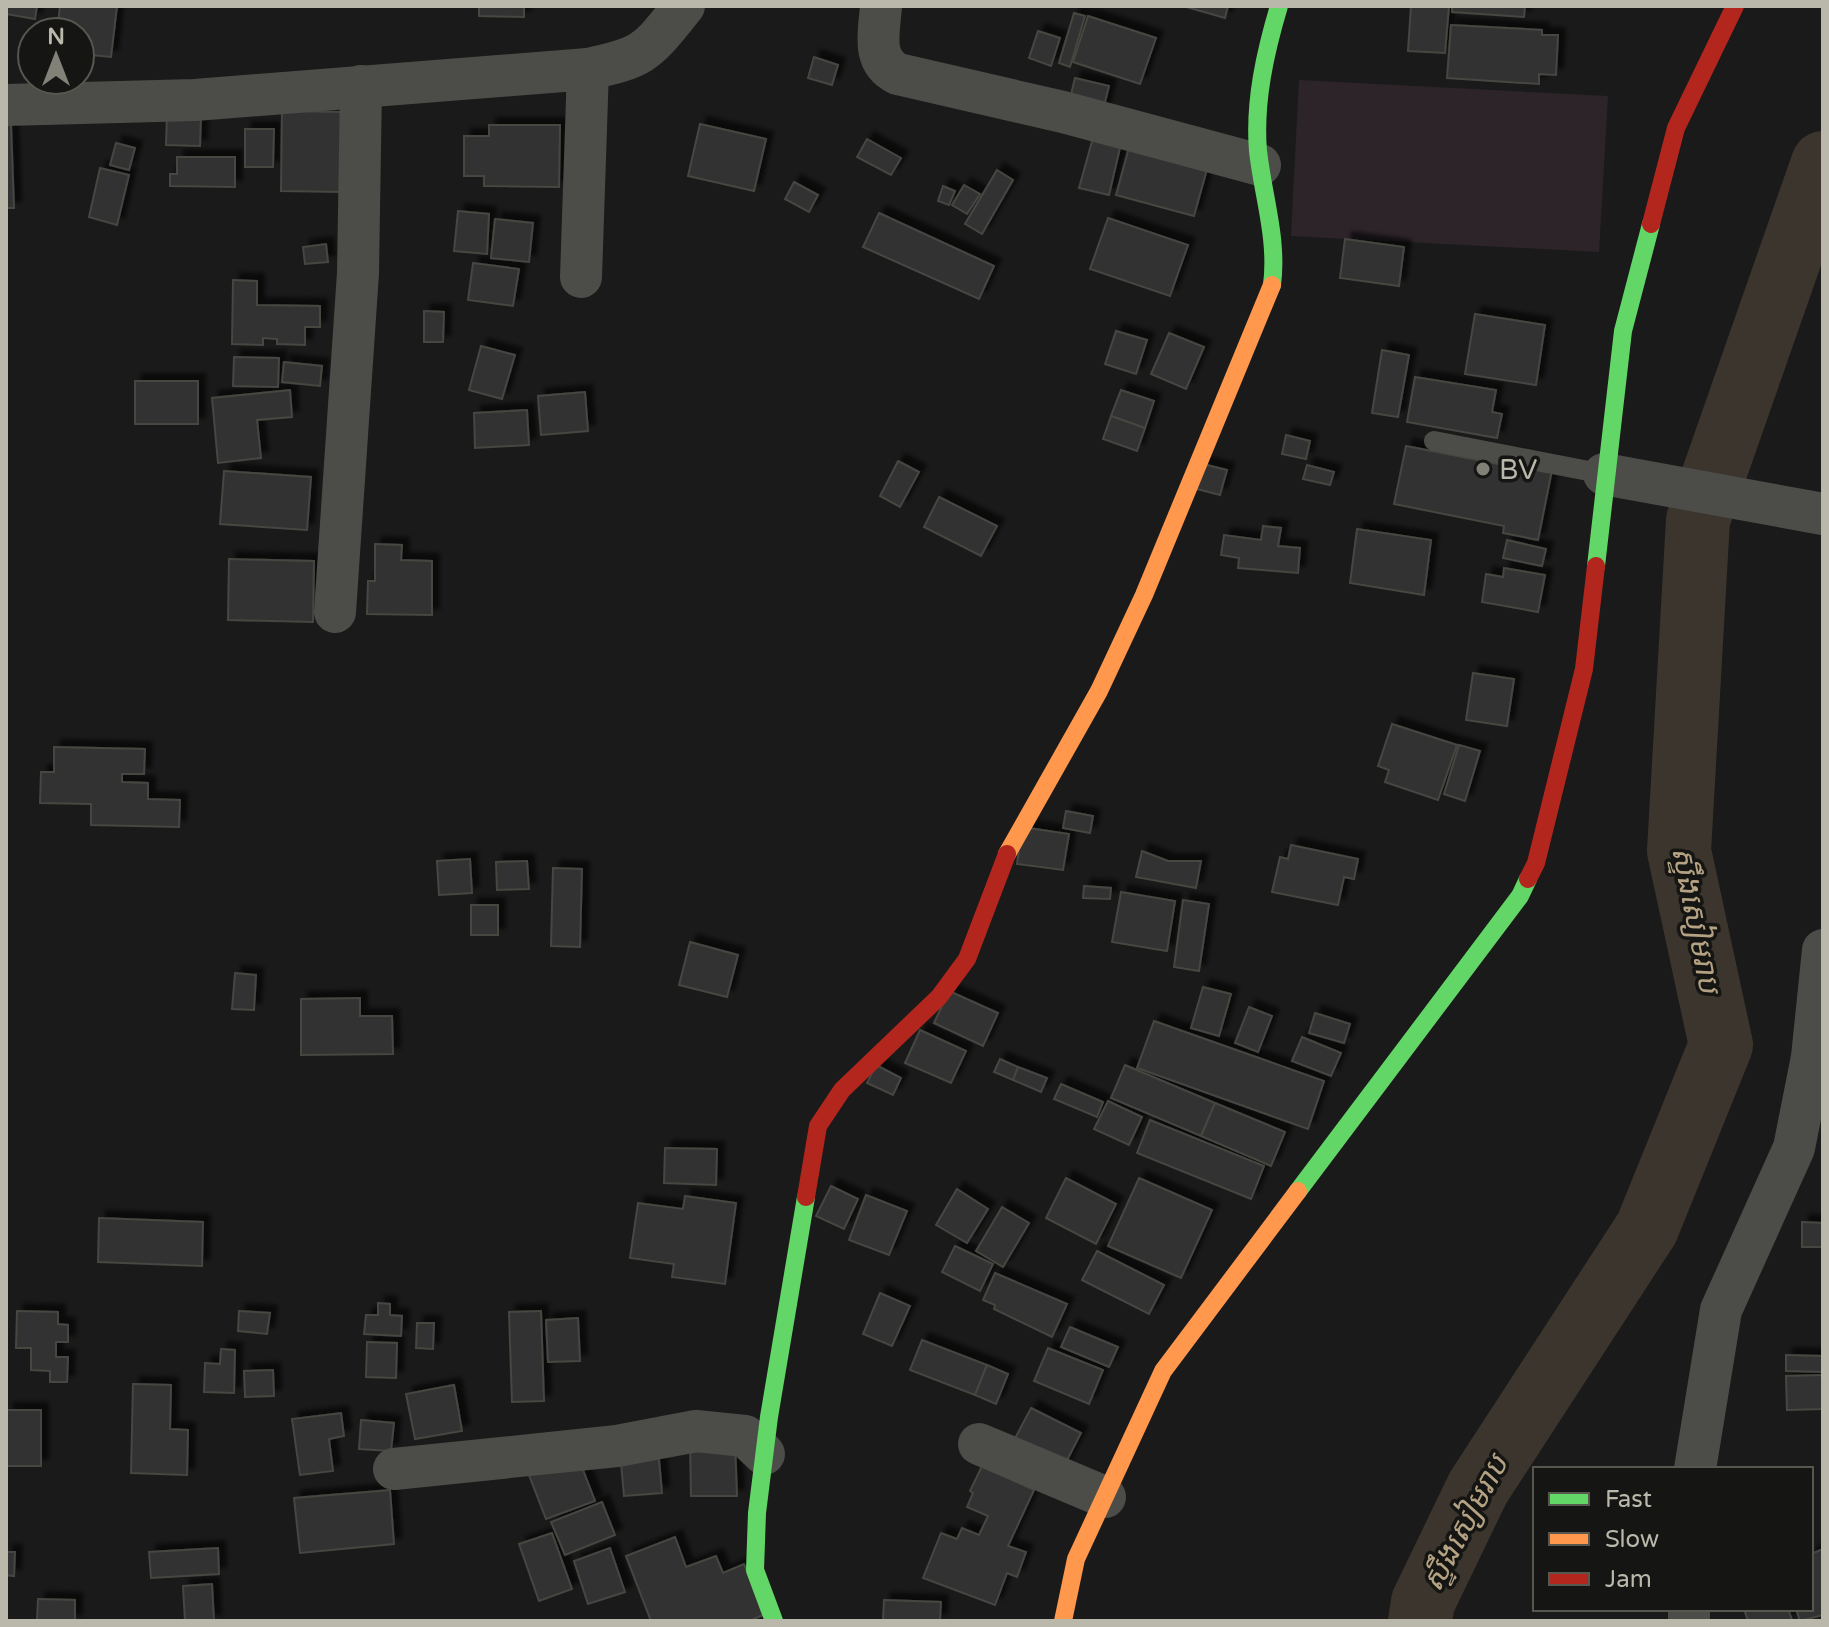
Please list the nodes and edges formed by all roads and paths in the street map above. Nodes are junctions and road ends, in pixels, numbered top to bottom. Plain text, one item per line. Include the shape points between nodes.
1 (684, 6) edge
2 (881, 6) edge
3 (1279, 6) edge
4 (1735, 6) edge
5 (588, 69) junction
6 (361, 86) junction
7 (6, 105) edge
8 (1260, 165) junction
9 (581, 277) dead end
10 (1434, 441) dead end
11 (1604, 474) junction
12 (1823, 514) edge
13 (335, 612) dead end
14 (1823, 950) edge
15 (979, 1444) dead end
16 (764, 1454) junction
17 (1695, 1467) edge
18 (394, 1469) dead end
19 (1105, 1497) junction
20 (774, 1621) edge
21 (1063, 1621) edge

1 - 5 street via 648,50
2 - 8 street via 880,58 884,67 898,74
3 - 8 street via 1261,83
4 - 11 street via 1676,128 1623,331
5 - 6 street
5 - 9 street
6 - 7 street via 195,100
6 - 13 street via 358,273
8 - 16 street via 1274,245 1272,284 1138,608 1099,691 1012,841 967,959 939,997 842,1090 818,1126
10 - 11 lane
11 - 12 street
11 - 19 street via 1584,669 1536,863 1520,896 1163,1371
14 - 17 street via 1812,1057 1794,1148 1721,1310
15 - 19 street
16 - 18 street via 745,1436 696,1431 617,1446
16 - 20 street via 755,1570
19 - 21 street via 1076,1559

